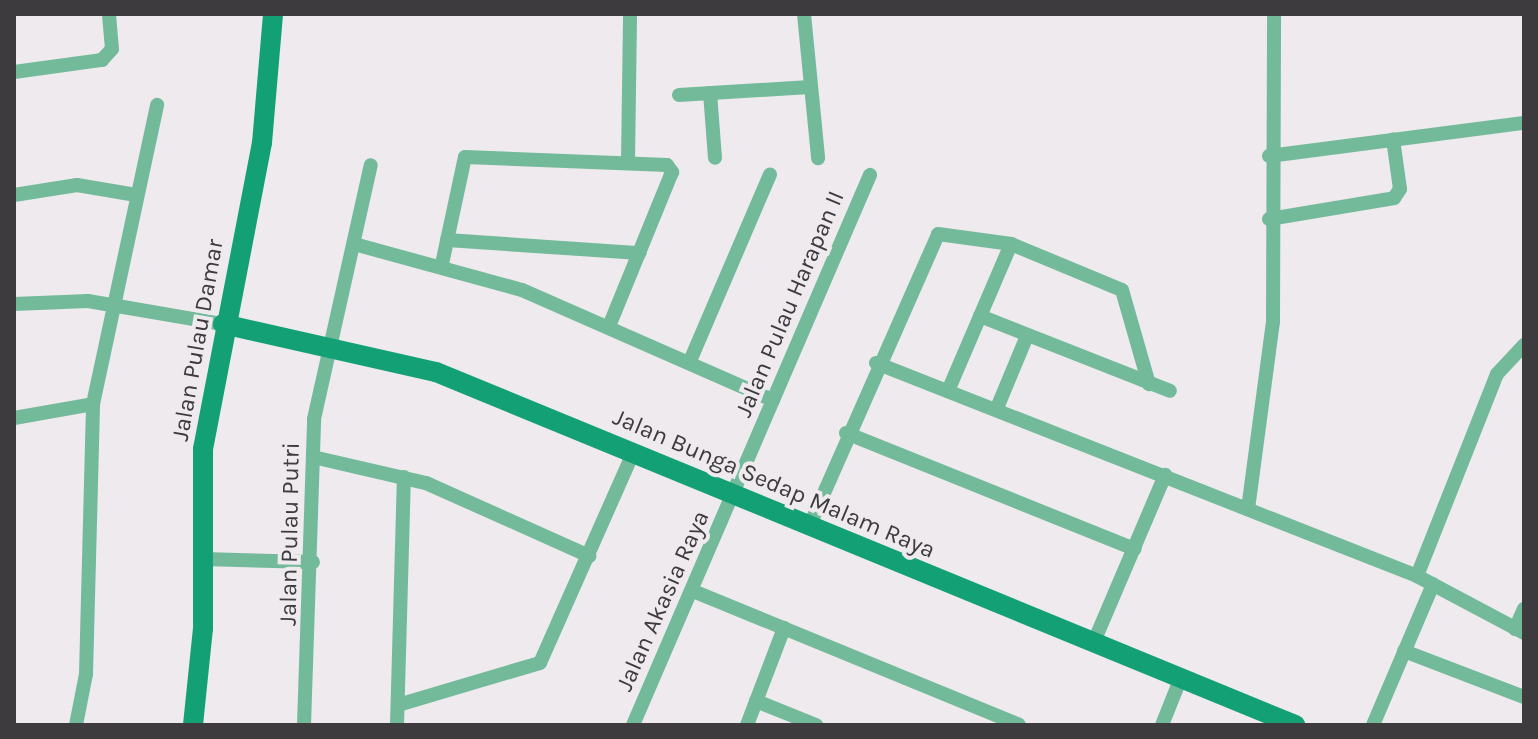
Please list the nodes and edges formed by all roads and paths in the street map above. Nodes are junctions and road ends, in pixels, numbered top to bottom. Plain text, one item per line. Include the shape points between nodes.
1 (109, 14) edge
2 (273, 14) edge
3 (630, 14) edge
4 (804, 14) edge
5 (1274, 14) edge
6 (14, 72) edge
7 (810, 87) junction
8 (710, 93) junction
9 (679, 95) dead end
10 (157, 105) dead end
11 (1524, 123) edge
12 (1393, 139) junction
13 (1269, 156) junction
14 (715, 158) dead end
15 (818, 158) dead end
16 (628, 161) junction
17 (371, 165) dead end
18 (770, 174) dead end
19 (870, 175) dead end
20 (14, 195) edge
21 (136, 195) junction
22 (1269, 219) junction
23 (447, 240) junction
24 (354, 244) junction
25 (1011, 244) junction
26 (640, 253) junction
27 (442, 264) junction
28 (14, 304) edge
29 (112, 304) junction
30 (980, 316) junction
31 (223, 324) junction
32 (609, 326) junction
33 (1027, 336) junction
34 (1524, 345) edge
35 (333, 346) junction
36 (690, 361) junction
37 (876, 363) junction
38 (1149, 384) junction
39 (948, 391) junction
40 (1170, 391) dead end
41 (773, 400) junction
42 (93, 404) junction
43 (997, 408) junction
44 (14, 418) edge
45 (846, 433) junction
46 (633, 453) junction
47 (313, 457) junction
48 (1165, 475) junction
49 (404, 477) junction
50 (733, 495) junction
51 (1248, 509) junction
52 (809, 527) junction
53 (1135, 549) junction
54 (589, 556) junction
55 (203, 559) junction
56 (313, 562) junction
57 (1417, 576) junction
58 (1433, 584) junction
59 (693, 591) junction
60 (1524, 609) edge
61 (784, 628) junction
62 (1520, 631) edge
63 (1093, 644) junction
64 (1404, 651) junction
65 (1180, 680) junction
66 (1524, 697) edge
67 (756, 701) junction
68 (398, 705) junction
69 (985, 719) edge
70 (76, 725) edge
71 (193, 725) edge
72 (304, 725) edge
73 (397, 725) edge
74 (633, 725) edge
75 (747, 725) edge
76 (816, 725) edge
77 (1019, 725) edge
78 (1162, 725) edge
79 (1295, 725) edge
80 (1373, 725) edge

1 - 6 street via 112,49 102,60
2 - 31 street, Jalan Pulau Damar via 260,154
3 - 16 street
4 - 7 street
5 - 13 street
7 - 8 street
7 - 15 street
8 - 9 street
8 - 14 street
10 - 21 street
11 - 12 street
12 - 13 street
12 - 22 street via 1400,189 1394,198
13 - 22 street
16 - 23 street via 465,157
16 - 26 street via 672,172
17 - 24 street, Jalan Pulau Putri
18 - 36 street
19 - 41 street, Jalan Pulau Harapan II
20 - 21 street via 77,185
21 - 29 street
22 - 51 street via 1269,388
23 - 26 street
23 - 27 street
24 - 27 street
24 - 35 street, Jalan Pulau Putri
25 - 30 street
25 - 37 street via 938,234
25 - 38 street via 1122,290
26 - 32 street
27 - 32 street
28 - 29 street via 56,298
29 - 31 street
29 - 42 street
30 - 33 street
30 - 39 street
31 - 35 street, Jalan Bunga Sedap Malam Raya
31 - 55 street, Jalan Pulau Damar via 203,449
32 - 36 street
33 - 38 street
33 - 43 street
34 - 57 street via 1497,374
35 - 46 street, Jalan Bunga Sedap Malam Raya via 436,372
35 - 47 street, Jalan Pulau Putri via 314,419
36 - 41 street
37 - 39 street
37 - 45 street
38 - 40 street
39 - 43 street
41 - 50 street, Jalan Pulau Harapan II
42 - 44 street
42 - 70 street via 86,674
43 - 48 street
45 - 52 street
45 - 53 street
46 - 50 street, Jalan Bunga Sedap Malam Raya
46 - 54 street
47 - 49 street
47 - 56 street, Jalan Pulau Putri
48 - 51 street
48 - 53 street
49 - 54 street
49 - 68 street
50 - 52 street, Jalan Bunga Sedap Malam Raya
50 - 59 street, Jalan Akasia Raya
51 - 57 street
52 - 63 street, Jalan Bunga Sedap Malam Raya
53 - 63 street
54 - 68 street via 540,663
55 - 56 street
55 - 71 street, Jalan Pulau Damar
56 - 72 street, Jalan Pulau Putri
57 - 58 street
58 - 62 street
58 - 64 street
59 - 61 street
59 - 74 street, Jalan Akasia Raya
60 - 62 street
61 - 67 street
61 - 69 street
63 - 65 street, Jalan Bunga Sedap Malam Raya
64 - 66 street
64 - 80 street
65 - 78 street
65 - 79 street, Jalan Bunga Sedap Malam Raya
67 - 75 street
67 - 76 street
68 - 73 street
69 - 77 street

